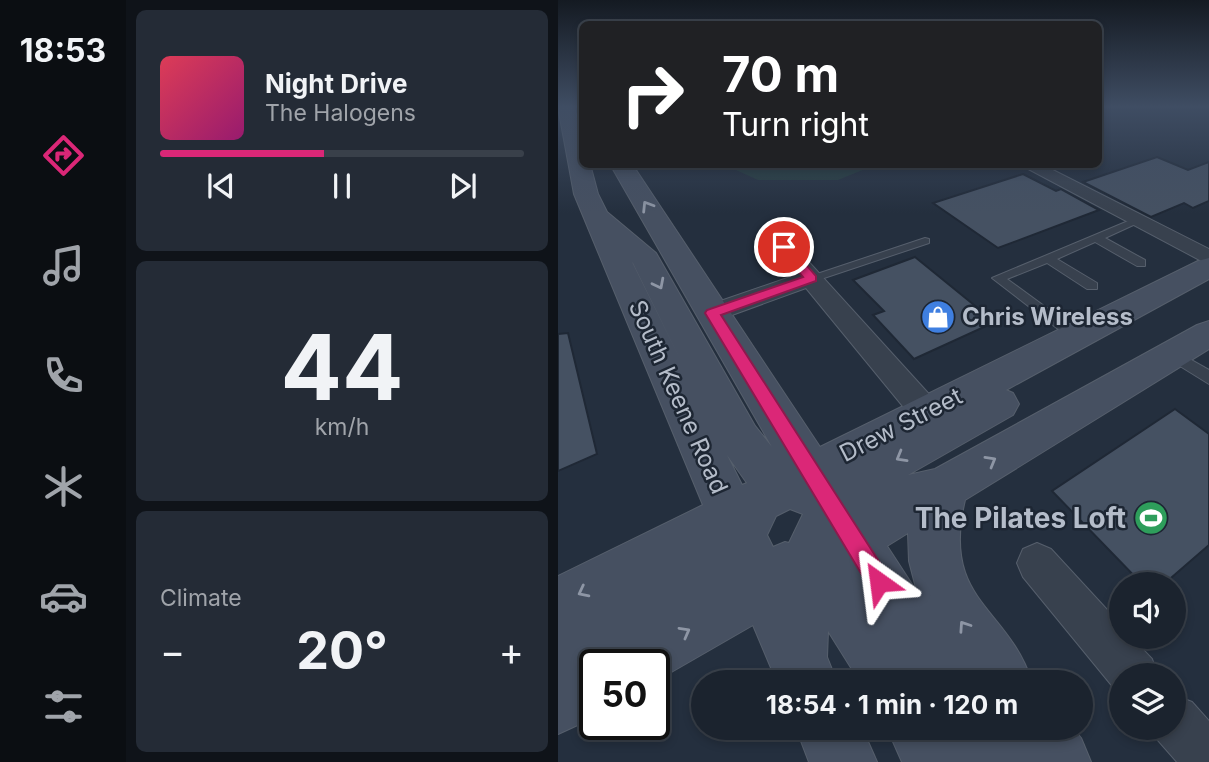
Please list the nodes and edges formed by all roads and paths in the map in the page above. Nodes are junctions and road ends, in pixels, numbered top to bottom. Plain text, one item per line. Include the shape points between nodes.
1 (574, 143) edge
2 (579, 162) edge
3 (580, 168) edge
4 (624, 168) edge
5 (1035, 168) edge
6 (597, 217) junction
7 (1137, 221) junction
8 (771, 232) dead end
9 (1096, 238) junction
10 (925, 241) dead end
11 (1048, 258) junction
12 (1209, 258) edge
13 (1141, 263) dead end
14 (1209, 269) edge
15 (811, 278) junction
16 (1092, 286) dead end
17 (712, 313) junction
18 (1076, 336) junction
19 (1197, 355) edge
20 (926, 412) junction
21 (944, 488) junction
22 (787, 528) junction
23 (1037, 563) dead end
24 (558, 605) edge
25 (645, 649) edge
26 (558, 661) edge
27 (1124, 663) edge
28 (802, 670) edge
29 (885, 670) edge
30 (929, 670) edge
31 (994, 670) edge
32 (579, 691) edge
33 (558, 703) edge
34 (1186, 734) edge
35 (833, 740) edge
36 (926, 740) edge
37 (976, 740) edge
38 (1041, 740) edge
39 (1209, 760) edge
40 (843, 762) edge
41 (938, 762) edge
42 (990, 762) edge
43 (1057, 762) edge

1 - 2 main road, South Keene Road
3 - 6 main road, South Keene Road
17 -> 4 main road
5 - 7 street
6 - 22 main road, South Keene Road
6 -> 22 main road via 646,259
7 - 9 lane
7 - 12 street
8 - 15 street
9 - 11 lane
9 - 13 lane
10 - 15 lane
11 - 16 lane
11 - 18 lane via 998,278
14 - 18 main road, Drew Street
14 -> 22 main road via 1175,310 903,456
15 - 17 street
15 - 20 street
17 - 22 main road via 776,418
18 - 20 main road, Drew Street
21 -> 19 main road, Drew Street
20 - 22 main road, Drew Street
21 - 22 main road, Drew Street
31 -> 21 main road via 948,603 937,578 933,538
22 -> 24 main road via 622,572
25 -> 22 main road, Drew Street
22 - 26 main road
22 - 28 main road, South Keene Road
22 - 29 main road
22 - 30 main road, South Keene Road
23 - 27 street
32 - 33 main road
34 - 39 street
35 - 40 main road
36 - 41 main road
37 - 42 main road
38 - 43 main road

